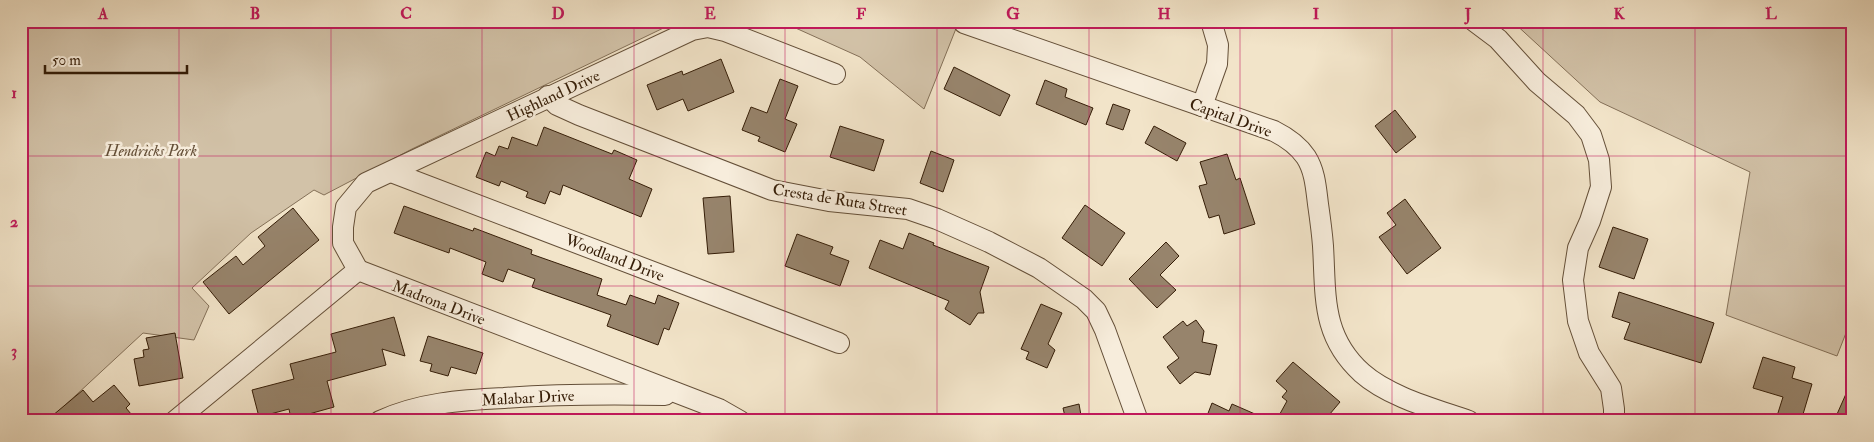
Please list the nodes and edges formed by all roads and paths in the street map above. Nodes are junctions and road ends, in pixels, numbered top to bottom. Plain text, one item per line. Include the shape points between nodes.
1 (1211, 21) edge
2 (1474, 21) edge
3 (964, 23) dead end
4 (834, 74) dead end
5 (548, 96) junction
6 (1202, 106) junction
7 (391, 172) junction
8 (358, 270) junction
9 (839, 343) dead end
10 (678, 395) junction
11 (176, 421) edge
12 (380, 421) edge
13 (740, 421) edge
14 (1138, 421) edge
15 (1469, 421) edge
16 (1614, 421) edge

1 - 6 street via 1218,45 1217,64
2 - 16 street via 1576,115 1590,135 1599,160 1601,187 1578,248 1573,280 1578,321 1589,354 1611,388
3 - 6 street, Capital Drive
4 - 5 street, Highland Drive via 708,27 692,30
5 - 7 street, Highland Drive
5 - 14 street, Cresta de Ruta Street via 557,105 579,115 772,190 829,201 908,209 937,218 1039,268 1096,311
6 - 15 street, Capital Drive via 1274,130 1306,157 1316,187 1328,317 1349,358 1378,384 1408,399
7 - 8 street, Highland Drive via 366,183 346,206 343,243
7 - 9 street, Woodland Drive
8 - 10 street, Madrona Drive
8 - 11 street
10 - 12 street, Malabar Drive via 568,394 465,400 399,412
10 - 13 street, Madrona Drive via 719,409

